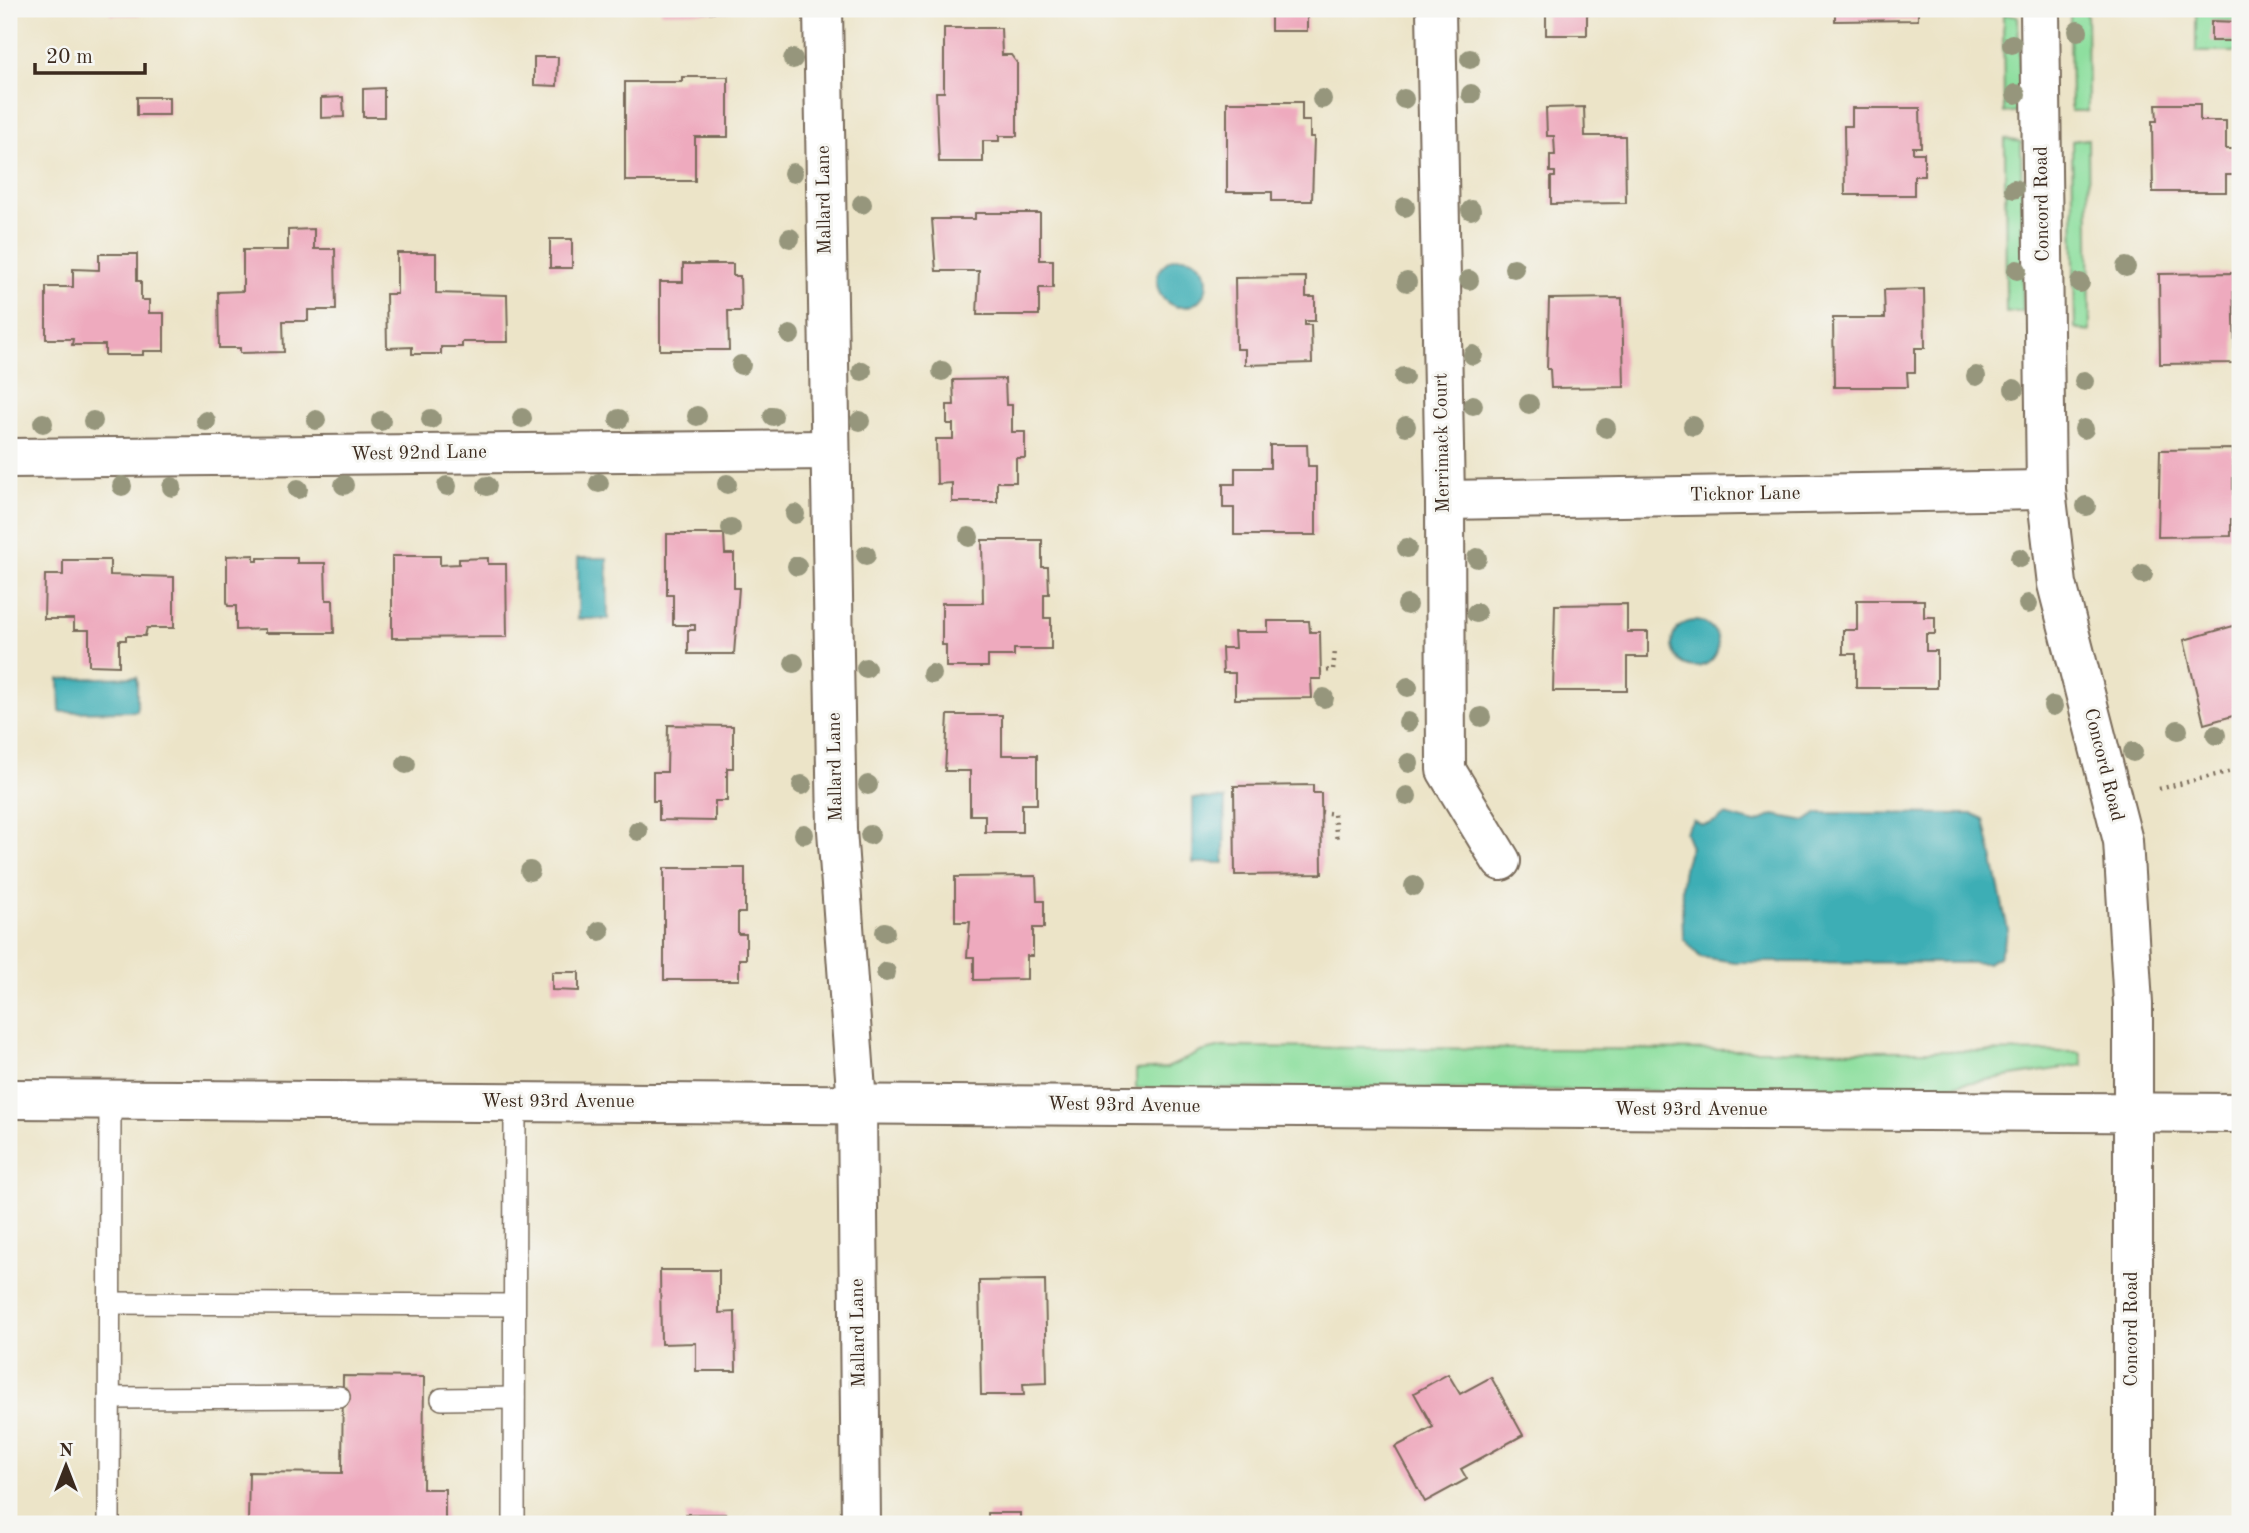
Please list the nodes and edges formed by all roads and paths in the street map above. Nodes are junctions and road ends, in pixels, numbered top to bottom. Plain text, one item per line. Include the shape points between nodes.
1 (823, 9) edge
2 (1436, 9) edge
3 (2040, 9) edge
4 (829, 450) junction
5 (9, 458) edge
6 (2046, 490) junction
7 (1445, 500) junction
8 (1335, 651) dead end
9 (1320, 671) dead end
10 (2240, 769) edge
11 (2158, 789) dead end
12 (1321, 812) dead end
13 (1336, 841) dead end
14 (1501, 861) dead end
15 (9, 1099) edge
16 (110, 1099) junction
17 (514, 1102) junction
18 (857, 1104) junction
19 (2131, 1112) junction
20 (2240, 1113) edge
21 (109, 1303) junction
22 (514, 1305) junction
23 (339, 1397) dead end
24 (109, 1398) junction
25 (514, 1398) junction
26 (442, 1399) dead end
27 (109, 1524) edge
28 (514, 1524) edge
29 (861, 1524) edge
30 (2133, 1524) edge

1 - 4 street, Mallard Lane
2 - 7 street, Merrimack Court
3 - 6 street, Concord Road
4 - 5 street, West 92nd Lane
4 - 18 street, Mallard Lane via 837,830
6 - 7 street, Ticknor Lane
6 - 19 street, Concord Road via 2057,584 2123,841 2133,1004
7 - 14 street, Merrimack Court via 1446,770
8 - 9 path via 1333,670
10 - 11 path
12 - 13 path via 1334,814
15 - 16 street, West 93rd Avenue
16 - 17 street, West 93rd Avenue
16 - 21 lane
17 - 18 street, West 93rd Avenue
17 - 22 lane
18 - 19 street, West 93rd Avenue
18 - 29 street, Mallard Lane
19 - 20 street, West 93rd Avenue
19 - 30 street, Concord Road
21 - 22 lane
21 - 24 lane
22 - 25 lane
23 - 24 lane
24 - 27 lane
25 - 26 lane
25 - 28 lane

